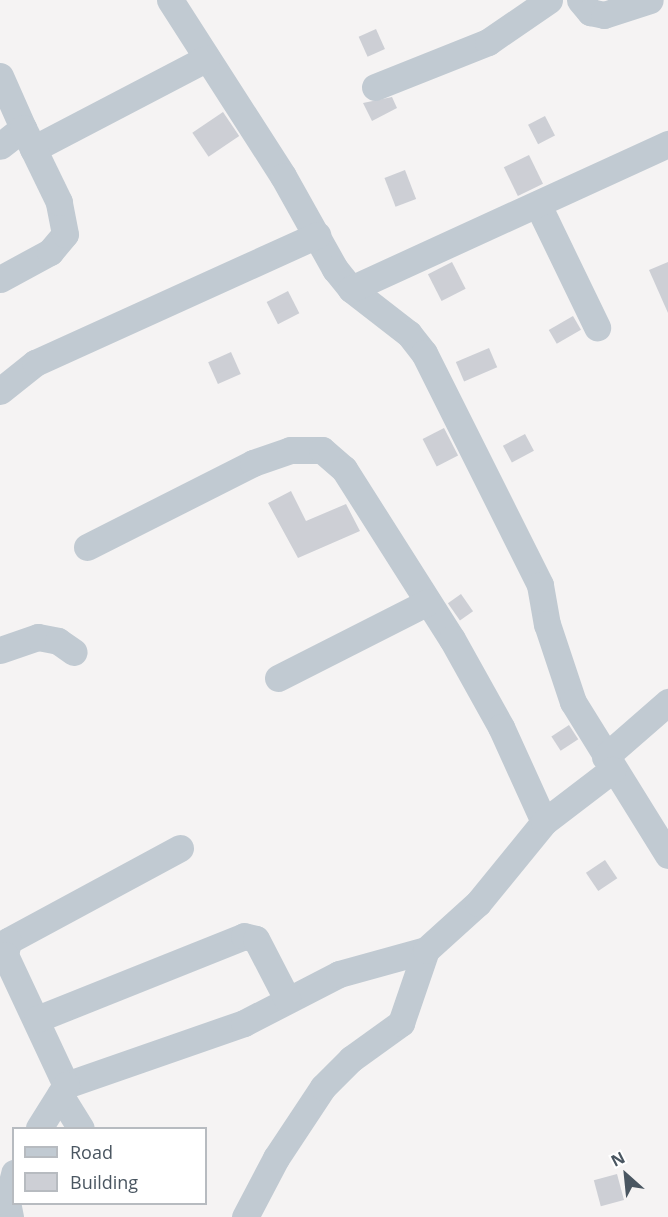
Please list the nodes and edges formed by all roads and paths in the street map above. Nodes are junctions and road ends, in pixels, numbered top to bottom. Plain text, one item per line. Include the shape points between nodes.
1 (170, 0) edge
2 (549, 0) edge
3 (580, 0) edge
4 (650, 0) edge
5 (207, 58) junction
6 (0, 76) edge
7 (375, 87) dead end
8 (28, 139) junction
9 (668, 144) edge
10 (0, 147) edge
11 (538, 205) junction
12 (317, 235) junction
13 (0, 279) edge
14 (351, 288) junction
15 (597, 327) dead end
16 (0, 391) edge
17 (87, 548) dead end
18 (428, 603) junction
19 (0, 650) edge
20 (74, 652) dead end
21 (278, 678) dead end
22 (668, 702) edge
23 (609, 763) junction
24 (544, 822) junction
25 (660, 834) edge
26 (180, 848) dead end
27 (426, 950) junction
28 (286, 999) junction
29 (37, 1019) junction
30 (63, 1090) junction
31 (40, 1127) edge
32 (81, 1127) edge
33 (12, 1181) edge
34 (10, 1217) edge
35 (245, 1217) edge

1 - 5 street
2 - 7 street via 488,42
3 - 4 street via 590,12 604,15
5 - 8 street
5 - 12 street
6 - 8 street
8 - 10 street
8 - 13 street via 58,202 65,234 50,252
9 - 11 street
11 - 14 street
11 - 15 street
12 - 14 street
12 - 16 street via 55,354
14 - 23 street via 409,334 464,425 540,585 547,624 573,702
17 - 18 street via 253,463 290,450 322,450 344,469
18 - 21 street
18 - 24 street via 501,727
19 - 20 street via 38,637 58,641
22 - 23 street
23 - 24 street
23 - 25 street
24 - 27 street via 478,903
26 - 29 street via 8,941 6,955
27 - 28 street via 339,974
27 - 35 street via 401,1023 351,1059 323,1087 276,1158
28 - 29 street via 256,939 244,936
28 - 30 street via 244,1023
29 - 30 street
30 - 31 street
30 - 32 street
33 - 34 street via 7,1202

